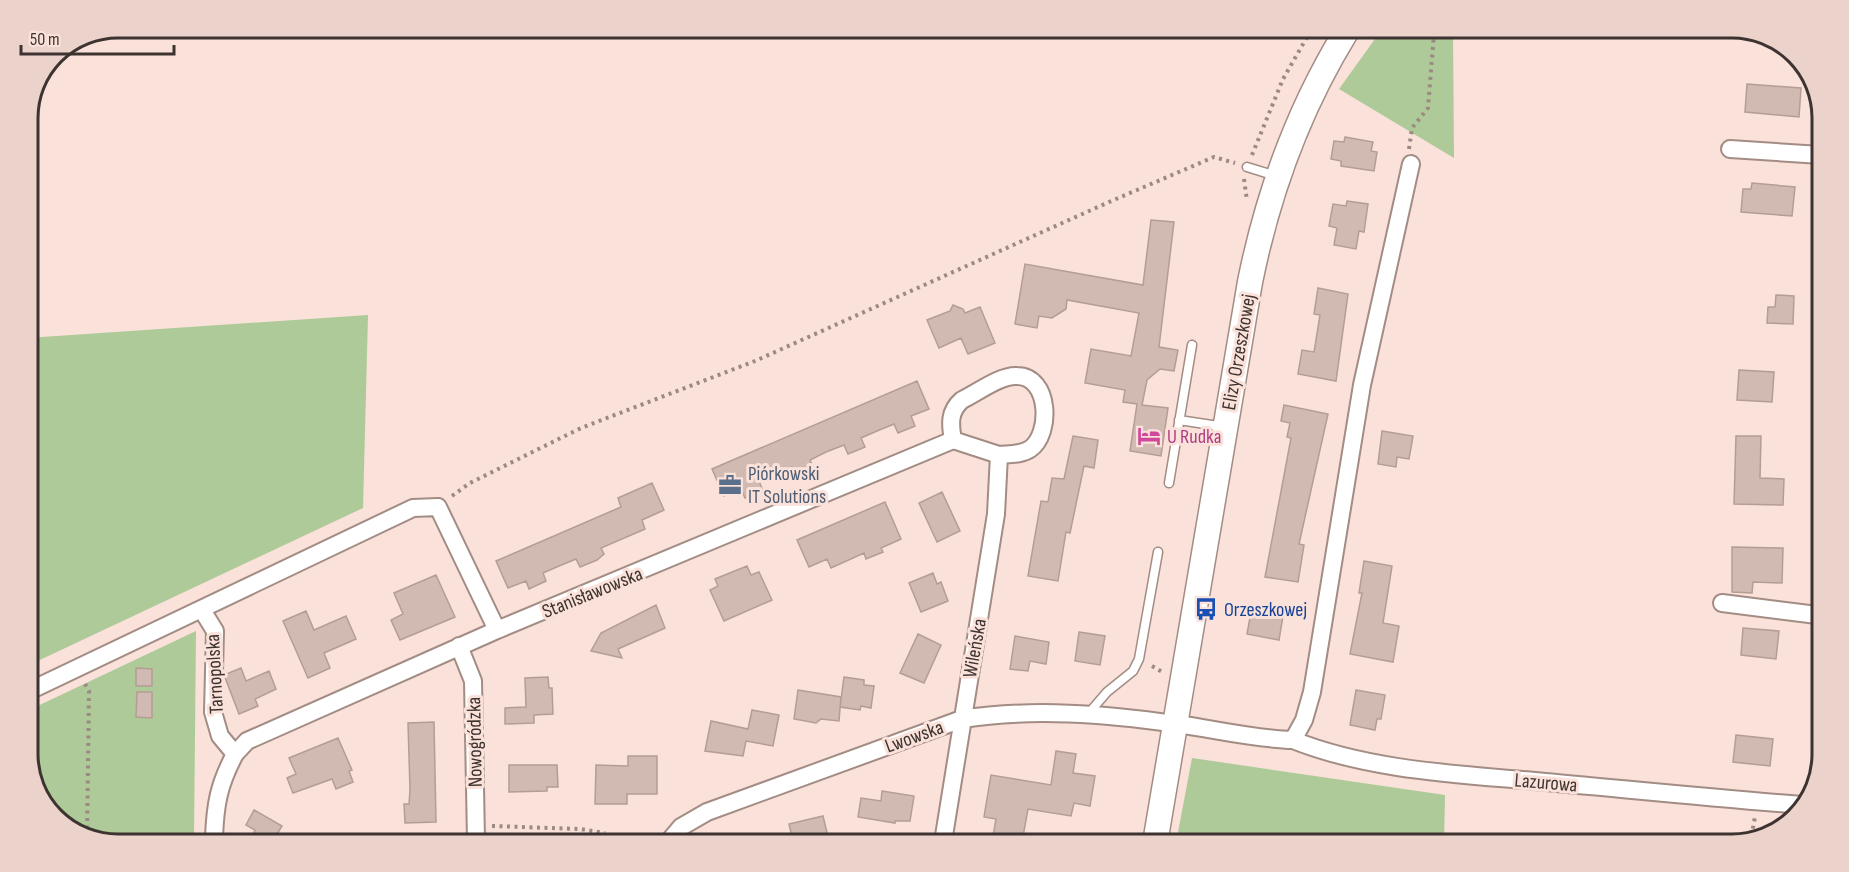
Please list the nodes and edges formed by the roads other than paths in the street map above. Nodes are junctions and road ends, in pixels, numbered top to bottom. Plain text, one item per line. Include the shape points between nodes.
1 (1343, 38) edge
2 (1730, 149) dead end
3 (1811, 154) edge
4 (1411, 164) road end
5 (1247, 167) road end
6 (1277, 176) junction
7 (1192, 345) dead end
8 (1179, 420) junction
9 (1225, 427) junction
10 (953, 440) junction
11 (999, 455) junction
12 (1169, 483) dead end
13 (1158, 552) dead end
14 (1722, 603) dead end
15 (202, 610) junction
16 (1812, 614) edge
17 (497, 630) junction
18 (459, 646) junction
19 (38, 687) edge
20 (1087, 714) junction
21 (962, 719) junction
22 (1174, 723) junction
23 (1293, 740) junction
24 (235, 754) junction
25 (1793, 805) edge
26 (476, 833) edge
27 (214, 834) edge
28 (675, 834) edge
29 (944, 834) edge
30 (1156, 834) edge

1 - 6 street, Elizy Orzeszkowej via 1305,106
2 - 3 street
4 - 23 street via 1362,385 1312,692
5 - 6 lane
6 - 9 street, Elizy Orzeszkowej via 1253,264
7 - 8 lane
8 - 9 lane
8 - 12 lane
9 - 22 street, Elizy Orzeszkowej
10 - 11 street
10 - 11 street via 950,423 956,405 1018,375 1038,386 1044,398 1043,425 1032,448
10 - 17 street, Stanisławowska
11 - 21 street, Wileńska via 996,514
13 - 20 lane via 1139,659 1133,671
14 - 16 street
15 - 17 street via 413,508 438,507
15 - 19 street
15 - 24 street, Tarnopolska via 215,631 213,712 220,735
17 - 18 street, Stanisławowska
18 - 24 street, Stanisławowska via 247,741
18 - 26 street, Nowogródzka via 473,681
20 - 21 street, Lwowska
20 - 22 street, Lwowska
21 - 28 street, Lwowska via 707,812
21 - 29 street, Wileńska
22 - 23 street via 1263,740
22 - 30 street, Elizy Orzeszkowej
23 - 25 street, Lazurowa via 1316,749 1387,764
24 - 27 street via 223,776 215,805

